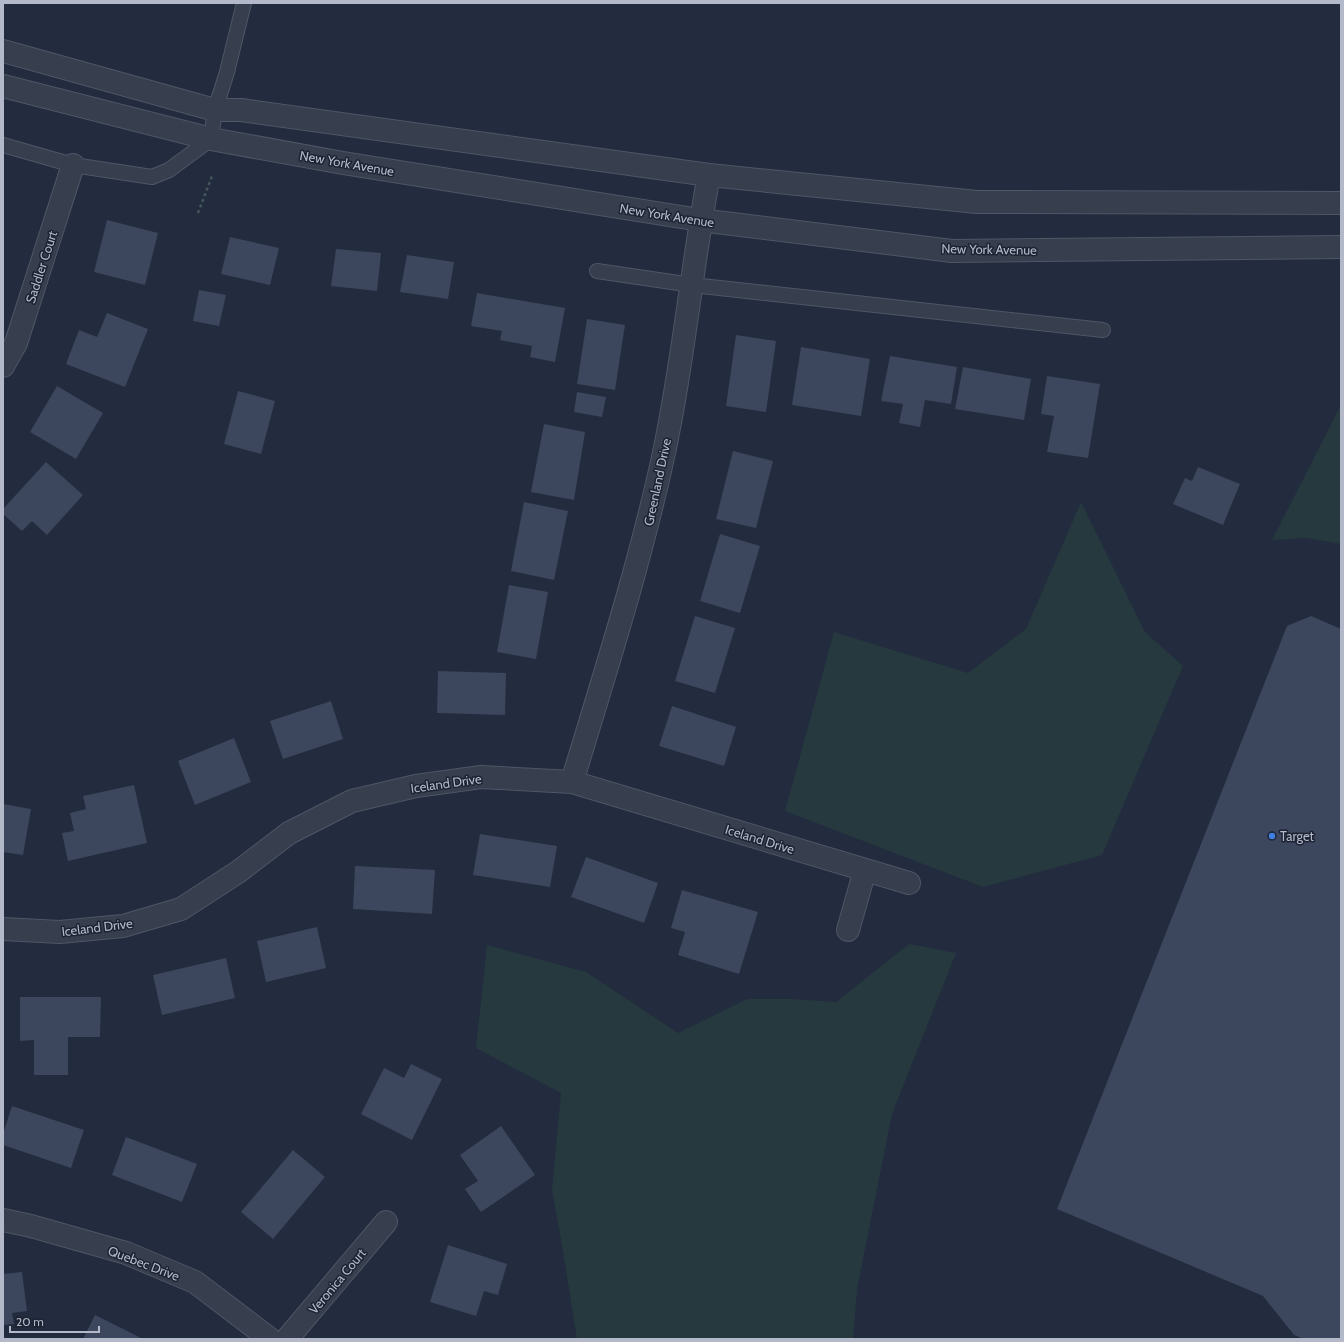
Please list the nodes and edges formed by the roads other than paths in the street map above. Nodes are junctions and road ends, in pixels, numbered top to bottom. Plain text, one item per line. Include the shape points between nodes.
1 (244, 3) edge
2 (3, 51) edge
3 (3, 86) edge
4 (215, 110) junction
5 (211, 139) junction
6 (3, 145) edge
7 (73, 165) junction
8 (709, 174) junction
9 (1341, 203) edge
10 (700, 220) junction
11 (1341, 247) edge
12 (597, 271) dead end
13 (692, 285) junction
14 (1103, 330) dead end
15 (3, 366) edge
16 (572, 782) junction
17 (865, 870) junction
18 (909, 883) dead end
19 (3, 929) edge
20 (848, 930) dead end
21 (3, 1220) edge
22 (386, 1222) dead end
23 (270, 1339) edge
24 (287, 1339) edge

1 - 4 lane
2 - 4 street
3 - 5 street, New York Avenue
4 - 5 lane
4 - 8 street via 241,110
5 - 7 lane via 169,170 152,178
5 - 10 street, New York Avenue via 343,163
6 - 7 lane
7 - 15 street, Saddler Court via 16,343
8 - 9 street via 977,202
8 - 10 street, Greenland Drive
10 - 11 street, New York Avenue via 952,251
10 - 13 street, Greenland Drive
12 - 13 lane
13 - 14 lane
13 - 16 street, Greenland Drive via 662,461 645,535
16 - 17 street, Iceland Drive
16 - 19 street, Iceland Drive via 481,777 416,786 352,801 289,833 238,872 181,908 123,926 60,932
17 - 18 street, Iceland Drive
17 - 20 street
21 - 23 street, Quebec Drive via 126,1253 195,1282
22 - 24 street, Veronica Court

